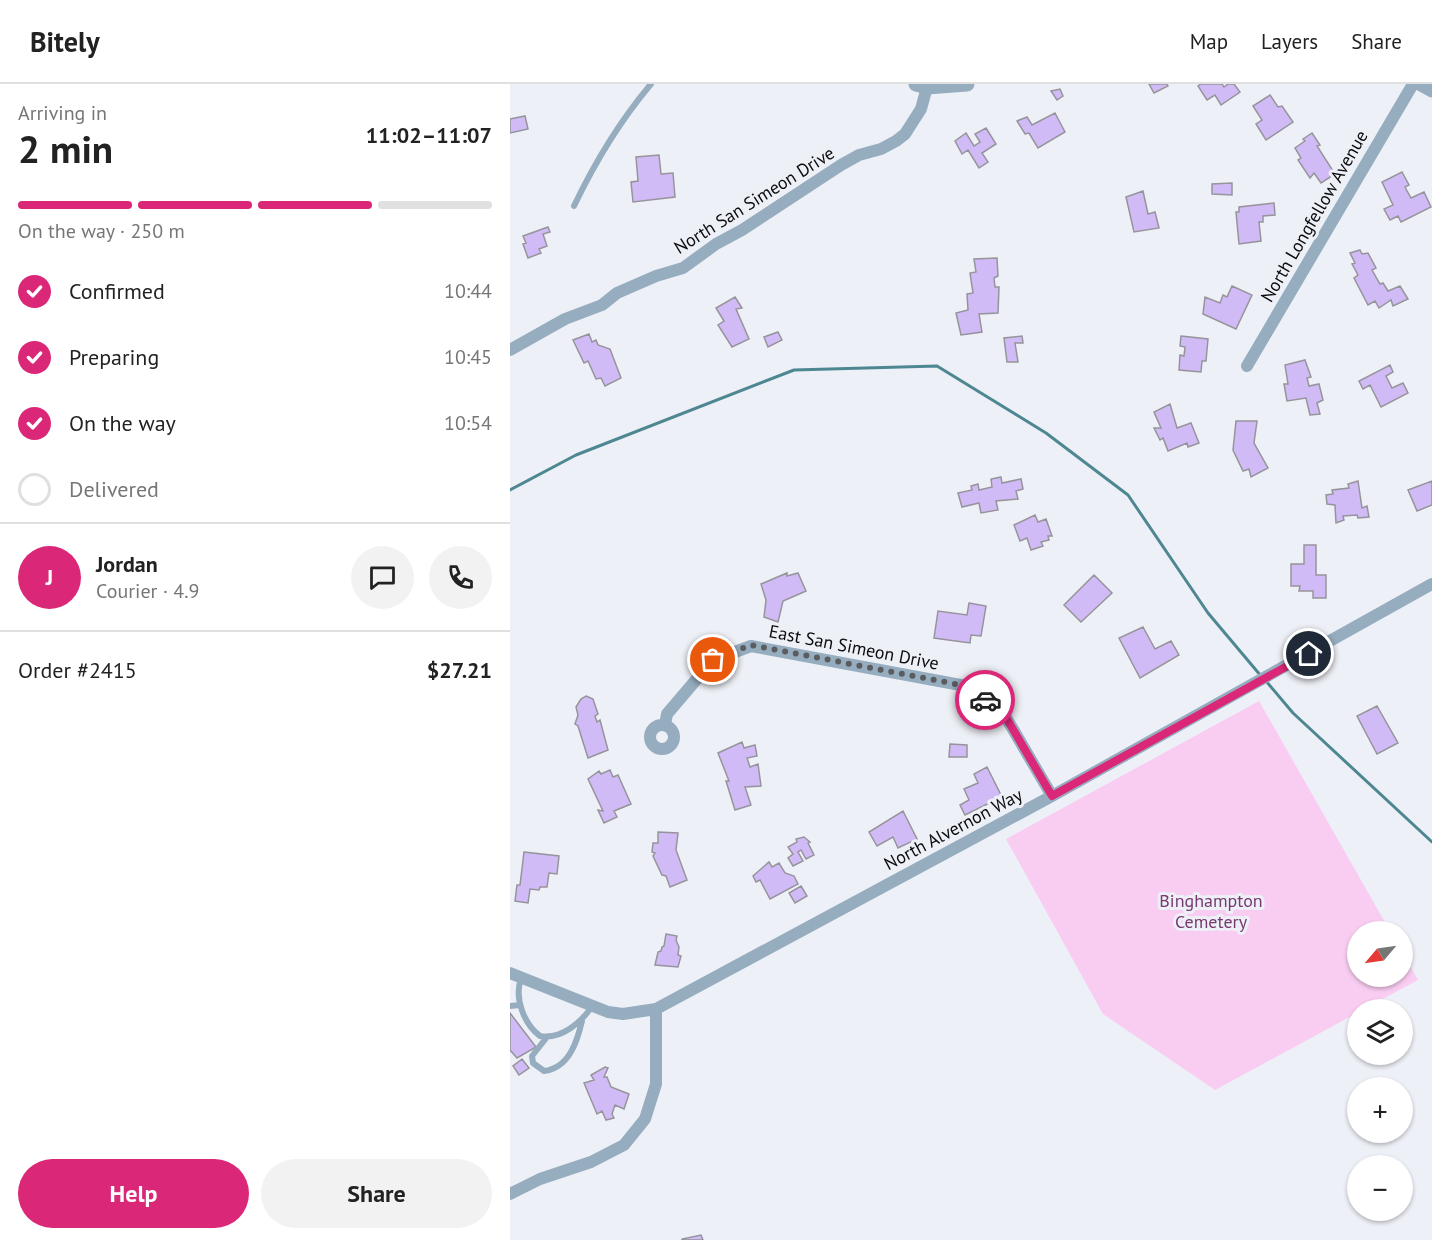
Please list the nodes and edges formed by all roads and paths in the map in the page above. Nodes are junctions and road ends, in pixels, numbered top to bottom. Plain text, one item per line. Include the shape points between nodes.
1 (651, 84) edge
2 (967, 84) edge
3 (1413, 84) edge
4 (1421, 84) edge
5 (922, 86) edge
6 (1432, 90) edge
7 (574, 206) dead end
8 (510, 350) edge
9 (1247, 366) dead end
10 (1432, 584) edge
11 (665, 725) dead end
12 (1052, 796) junction
13 (516, 976) edge
14 (520, 1005) junction
15 (510, 1006) edge
16 (592, 1006) junction
17 (656, 1009) junction
18 (582, 1021) junction
19 (547, 1036) junction
20 (510, 1194) edge

1 - 7 lane via 625,114
2 - 5 street
3 - 9 street, North Longfellow Avenue
4 - 6 street
5 - 8 street, North San Simeon Drive via 921,109 896,141 841,165 683,268 617,293 602,305 565,319
10 - 12 street, North Alvernon Way
11 - 12 street, East San Simeon Drive via 667,714 713,660 751,645 966,686 1004,714
12 - 17 street, North Alvernon Way
13 - 14 lane
13 - 16 street, North Alvernon Way
14 - 15 lane
14 - 19 lane via 533,1030
16 - 17 street, North Alvernon Way via 623,1014
16 - 18 lane
17 - 20 street via 656,1084 645,1119 624,1145
18 - 19 lane
18 - 19 lane via 576,1044 565,1060 544,1071 531,1060

